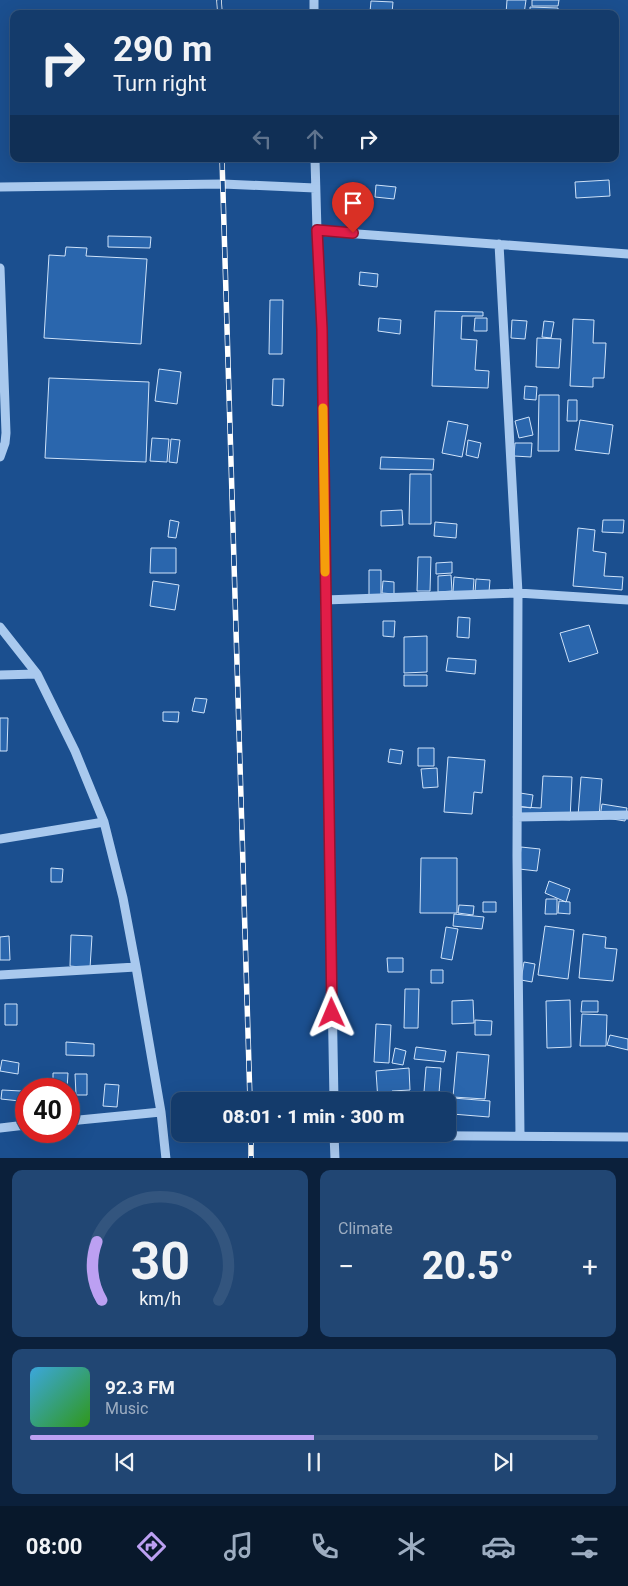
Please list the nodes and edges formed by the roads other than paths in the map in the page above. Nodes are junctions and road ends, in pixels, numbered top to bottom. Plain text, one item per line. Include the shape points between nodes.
1 (315, 162) edge
2 (0, 187) edge
3 (315, 188) junction
4 (317, 230) junction
5 (499, 244) junction
6 (628, 254) edge
7 (0, 268) edge
8 (0, 457) edge
9 (518, 593) junction
10 (325, 600) junction
11 (628, 600) edge
12 (0, 627) edge
13 (38, 674) junction
14 (0, 675) edge
15 (628, 815) edge
16 (517, 817) junction
17 (104, 822) junction
18 (0, 839) edge
19 (136, 967) junction
20 (0, 975) edge
21 (334, 1092) edge
22 (161, 1112) junction
23 (80, 1120) edge
24 (15, 1126) edge
25 (0, 1128) edge
26 (456, 1135) edge
27 (520, 1136) junction
28 (628, 1137) edge
29 (334, 1142) edge
30 (166, 1158) edge
31 (335, 1158) edge

1 - 3 street
2 - 3 street via 222,184
3 - 4 street
4 - 5 street
4 - 10 street via 322,329
5 - 6 street
5 - 9 street
7 - 8 street via 6,433
9 - 10 street
9 - 11 street
9 - 16 street
10 - 21 street
12 - 13 street
13 - 14 street
13 - 17 street
15 - 16 street
16 - 27 street
17 - 18 street
17 - 19 street
19 - 20 street
19 - 22 street
22 - 23 street
22 - 30 street
24 - 25 street
26 - 27 street
27 - 28 street
29 - 31 street

